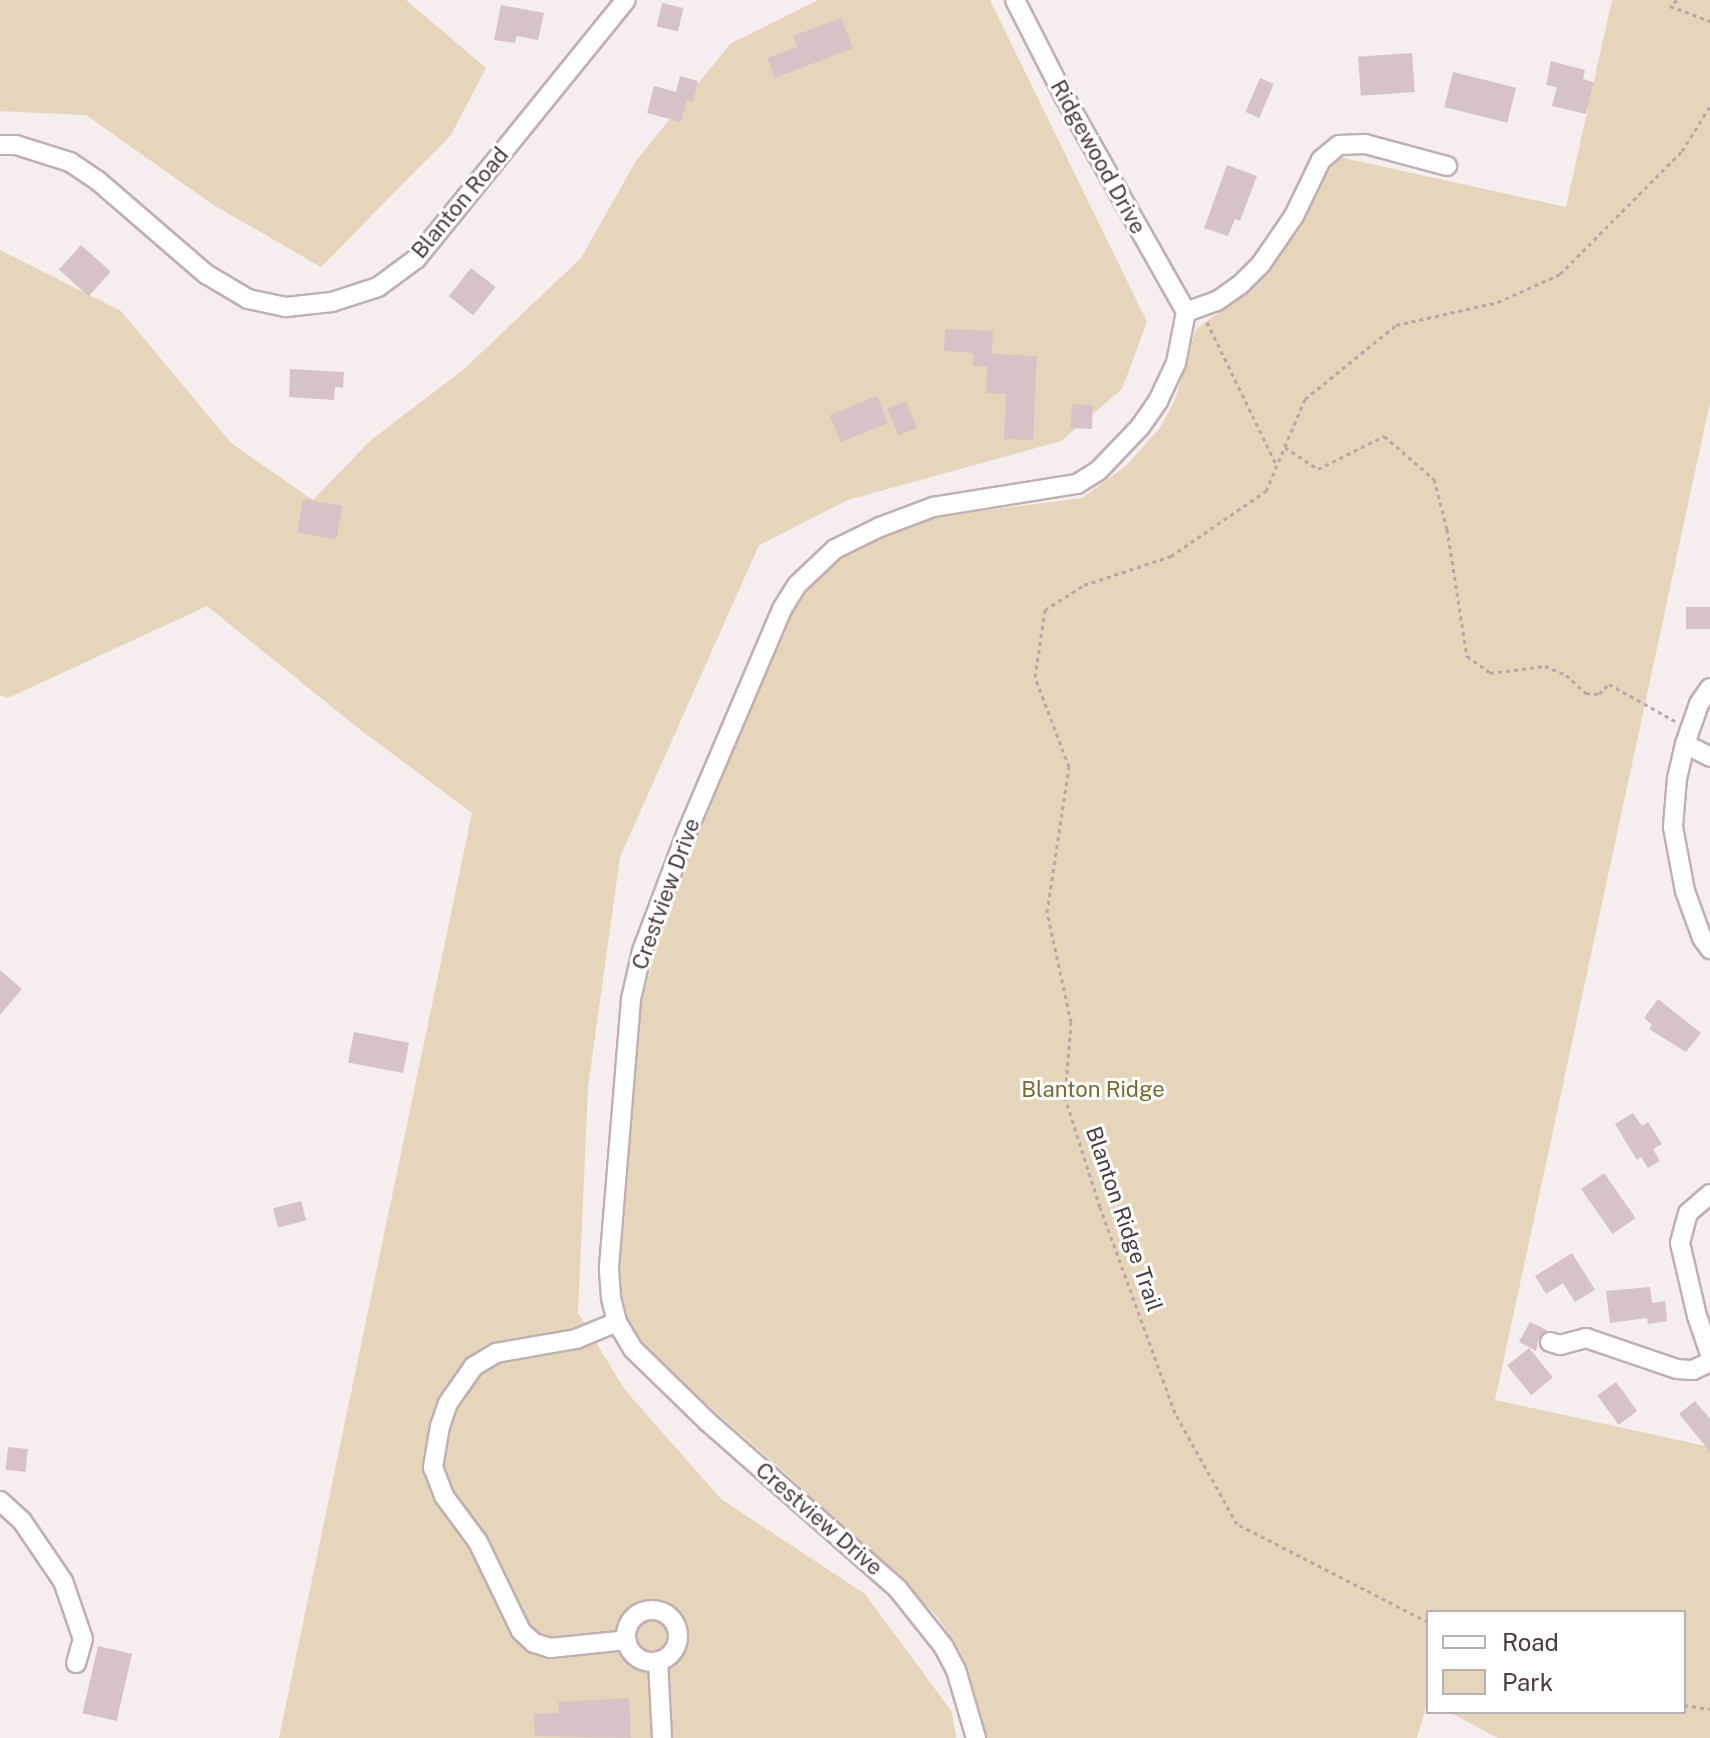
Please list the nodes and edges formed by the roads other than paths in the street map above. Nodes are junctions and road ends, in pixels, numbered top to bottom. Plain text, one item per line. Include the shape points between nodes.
1 (626, 0) edge
2 (1015, 0) edge
3 (0, 145) edge
4 (1447, 166) dead end
5 (1193, 310) junction
6 (1710, 688) edge
7 (1688, 736) junction
8 (1710, 757) edge
9 (1710, 949) edge
10 (1710, 1194) edge
11 (617, 1322) junction
12 (1550, 1342) dead end
13 (1710, 1354) edge
14 (1710, 1362) edge
15 (0, 1501) edge
16 (627, 1640) junction
17 (658, 1661) junction
18 (76, 1663) dead end
19 (662, 1738) edge
20 (976, 1738) edge

1 - 3 street, Blanton Road via 416,259 378,287 332,302 286,307 248,299 206,274 70,162
2 - 5 street, Ridgewood Drive via 1064,96
4 - 5 street via 1365,144 1339,145 1321,160 1294,216 1261,264 1240,285
5 - 11 street, Crestview Drive via 1158,401 1098,471 1077,484 933,507 880,527 815,565 782,609 655,915 631,999 609,1267
6 - 7 street
7 - 8 street
7 - 9 street via 1677,778 1673,827 1685,891
10 - 13 street via 1688,1213 1680,1243
11 - 16 street via 576,1339 496,1353 474,1366 448,1403 433,1467 444,1496 478,1542 521,1631 534,1643 550,1648
11 - 20 street, Crestview Drive via 633,1349 708,1422 905,1597 956,1670
12 - 14 street via 1560,1345 1586,1338 1677,1369 1693,1370
15 - 18 street via 22,1521 63,1581 83,1639
16 - 17 street via 635,1654
16 - 17 street via 634,1617 649,1610 666,1614 678,1635 673,1651
17 - 19 street

